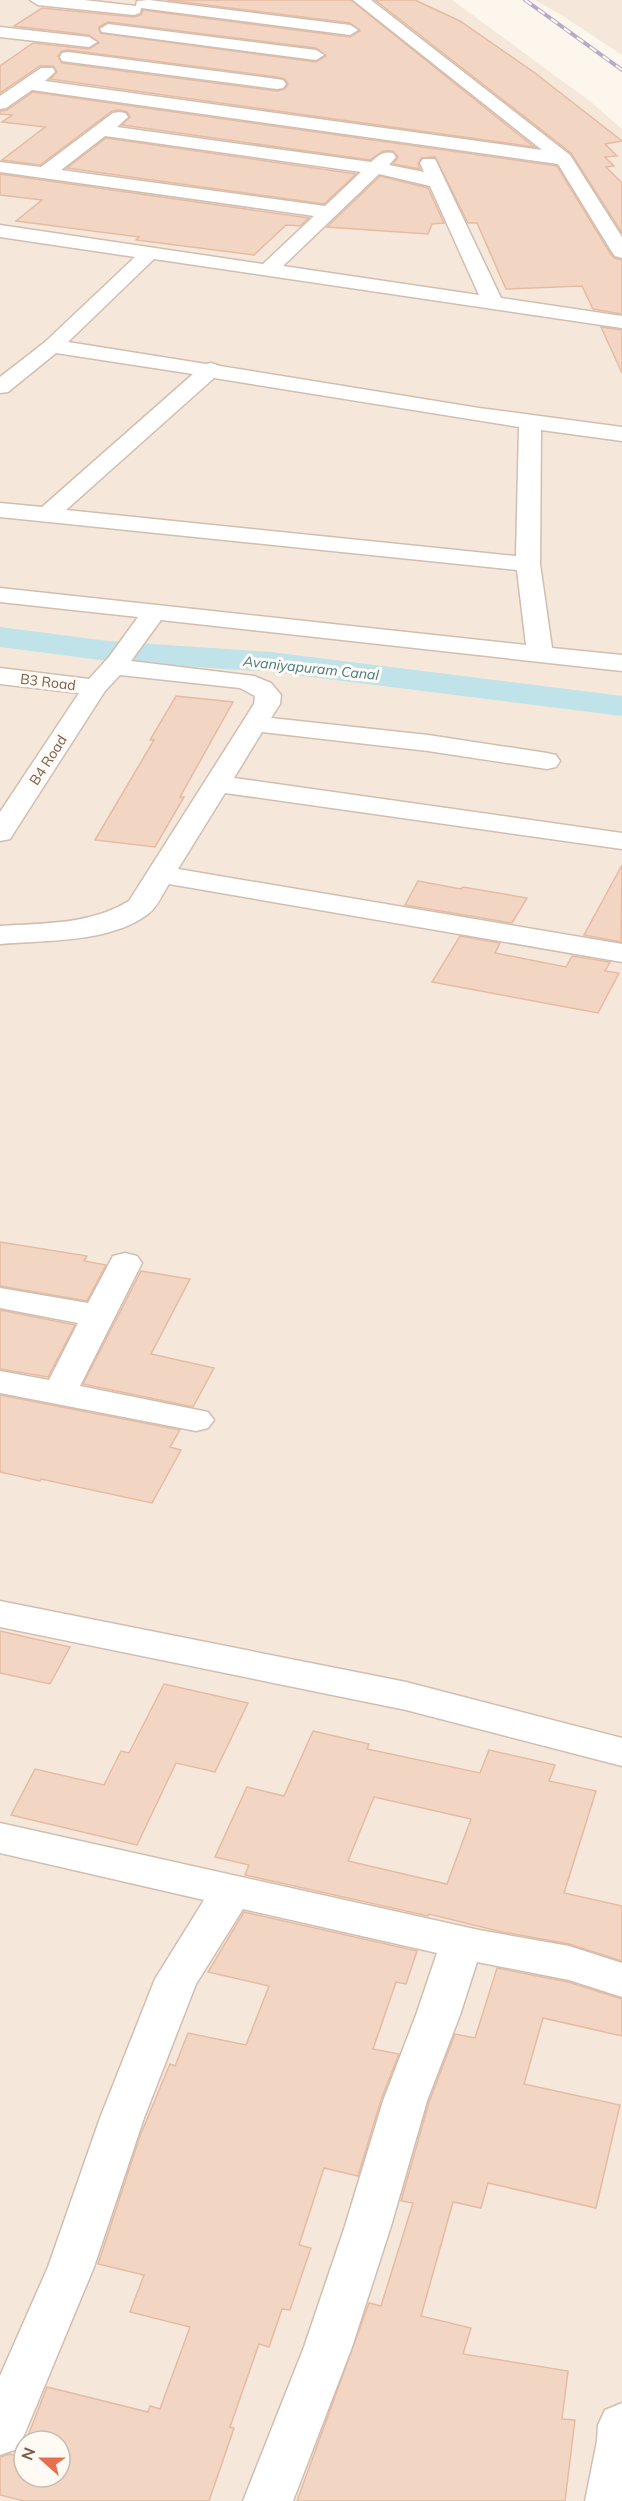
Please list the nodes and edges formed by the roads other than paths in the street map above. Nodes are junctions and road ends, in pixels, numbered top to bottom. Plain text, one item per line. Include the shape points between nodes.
1 (38, 0) edge
2 (142, 5) edge
3 (368, 5) edge
4 (108, 29) junction
5 (350, 30) junction
6 (0, 32) edge
7 (89, 42) junction
8 (316, 55) junction
9 (68, 57) junction
10 (28, 84) junction
11 (277, 84) junction
12 (142, 100) junction
13 (0, 104) edge
14 (238, 113) junction
15 (102, 130) junction
16 (413, 138) junction
17 (564, 159) junction
18 (0, 167) edge
19 (375, 168) junction
20 (44, 174) junction
21 (438, 182) junction
22 (329, 212) junction
23 (0, 231) edge
24 (622, 252) edge
25 (150, 253) junction
26 (268, 270) junction
27 (493, 303) junction
28 (622, 322) edge
29 (52, 346) junction
30 (211, 369) junction
31 (0, 387) edge
32 (530, 423) junction
33 (622, 434) edge
34 (0, 510) edge
35 (47, 515) junction
36 (528, 564) junction
37 (0, 595) edge
38 (154, 613) junction
39 (540, 654) junction
40 (622, 663) edge
41 (116, 665) junction
42 (0, 676) edge
43 (95, 687) junction
44 (256, 724) junction
45 (547, 761) dead end
46 (218, 784) junction
47 (0, 833) edge
48 (622, 841) edge
49 (161, 874) junction
50 (0, 934) edge
51 (622, 953) edge
52 (125, 1263) dead end
53 (0, 1298) edge
54 (99, 1316) junction
55 (0, 1382) edge
56 (59, 1394) junction
57 (196, 1420) dead end
58 (0, 1614) edge
59 (622, 1752) edge
60 (0, 1838) edge
61 (232, 1891) junction
62 (462, 1941) junction
63 (622, 1980) edge
64 (622, 2425) edge
65 (0, 2433) edge
66 (622, 2441) edge
67 (268, 2501) edge
68 (610, 2501) edge

1 - 2 street
2 - 4 street
2 - 5 street
3 - 5 street
3 - 17 street
4 - 7 street
4 - 8 street
5 - 8 street
6 - 7 street
7 - 9 street
8 - 11 street
9 - 10 street
9 - 11 street
10 - 12 street
10 - 13 street
11 - 14 street
12 - 14 street
12 - 15 street
14 - 16 street
15 - 19 street
15 - 20 street
16 - 17 street
16 - 19 street
16 - 21 street
17 - 24 street
18 - 20 street
19 - 21 street
19 - 22 street
20 - 22 street
21 - 27 street
22 - 26 street
23 - 25 street
25 - 26 street
25 - 29 street
26 - 27 street
27 - 28 street
29 - 30 street
29 - 31 street
30 - 32 street
30 - 35 street
32 - 33 street
32 - 36 street
34 - 35 street
35 - 36 street
36 - 39 street
37 - 38 street
38 - 39 street
38 - 41 street, B4 Road
39 - 40 street
41 - 43 street, B4 Road
41 - 44 street via 244,681 262,688 268,694 267,704
42 - 43 street, B3 Road
43 - 47 street, B4 Road
44 - 45 street
44 - 46 street
46 - 48 street
46 - 49 street
49 - 50 street via 140,907 123,919 91,927
49 - 51 street
52 - 54 street
53 - 54 street
54 - 56 street
55 - 56 street
56 - 57 street
58 - 59 street via 406,1696
60 - 61 street
61 - 62 street
61 - 65 street via 176,1979 122,2118 71,2267
62 - 63 street via 569,1963
62 - 67 street via 405,2101 328,2347
64 - 66 street
66 - 68 street

